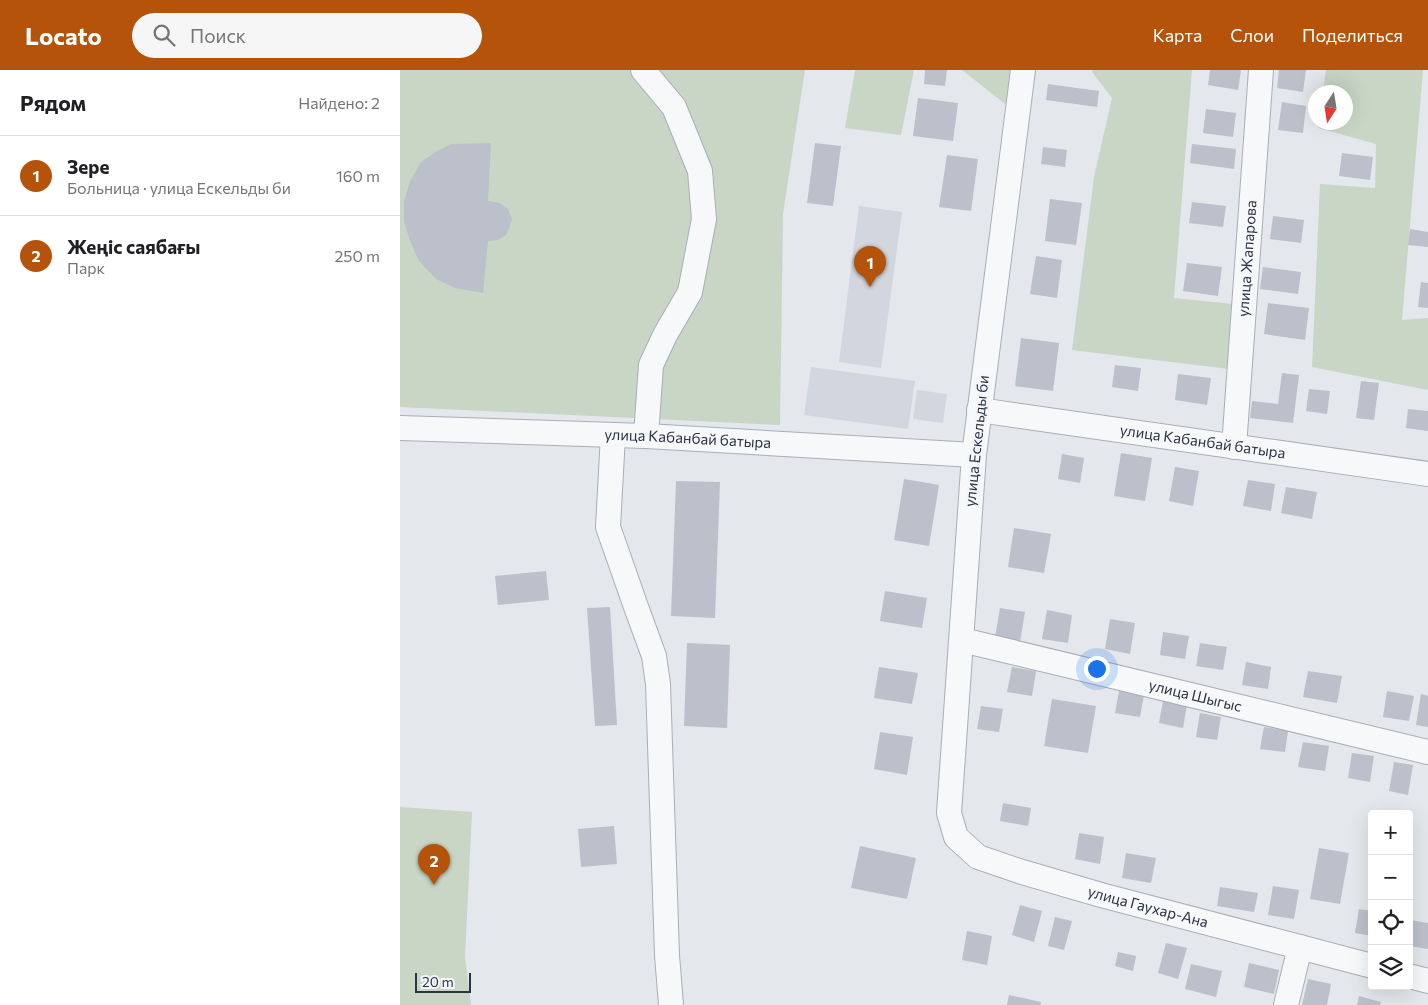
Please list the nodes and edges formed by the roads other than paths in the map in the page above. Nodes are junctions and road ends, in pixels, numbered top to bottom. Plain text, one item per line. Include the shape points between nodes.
1 (642, 70) edge
2 (1023, 70) edge
3 (1261, 70) edge
4 (979, 410) junction
5 (400, 428) edge
6 (613, 435) junction
7 (646, 436) junction
8 (1234, 447) junction
9 (974, 455) junction
10 (1428, 474) edge
11 (962, 640) junction
12 (1428, 752) edge
13 (949, 813) joint
14 (1300, 948) junction
15 (1368, 965) edge
16 (1413, 977) edge
17 (1428, 981) edge
18 (671, 1005) edge
19 (1286, 1005) edge

1 - 7 street via 674,107 700,171 704,218 690,292 651,365
2 - 4 street, улица Ескельды би
3 - 8 street, улица Жапарова
4 - 8 street, улица Кабанбай батыра
4 - 9 street, улица Ескельды би
5 - 6 street, улица Кабанбай батыра
6 - 7 street, улица Кабанбай батыра
6 - 18 street via 608,527 654,656 658,684
7 - 9 street, улица Кабанбай батыра
8 - 10 street, улица Кабанбай батыра
9 - 11 street, улица Ескельды би
11 - 12 street, улица Шыгыс
11 - 13 street, улица Ескельды би
13 - 14 street, улица Гаухар-Ана via 956,837 978,856 1101,895
14 - 15 street, улица Гаухар-Ана
14 - 19 street
16 - 17 street

